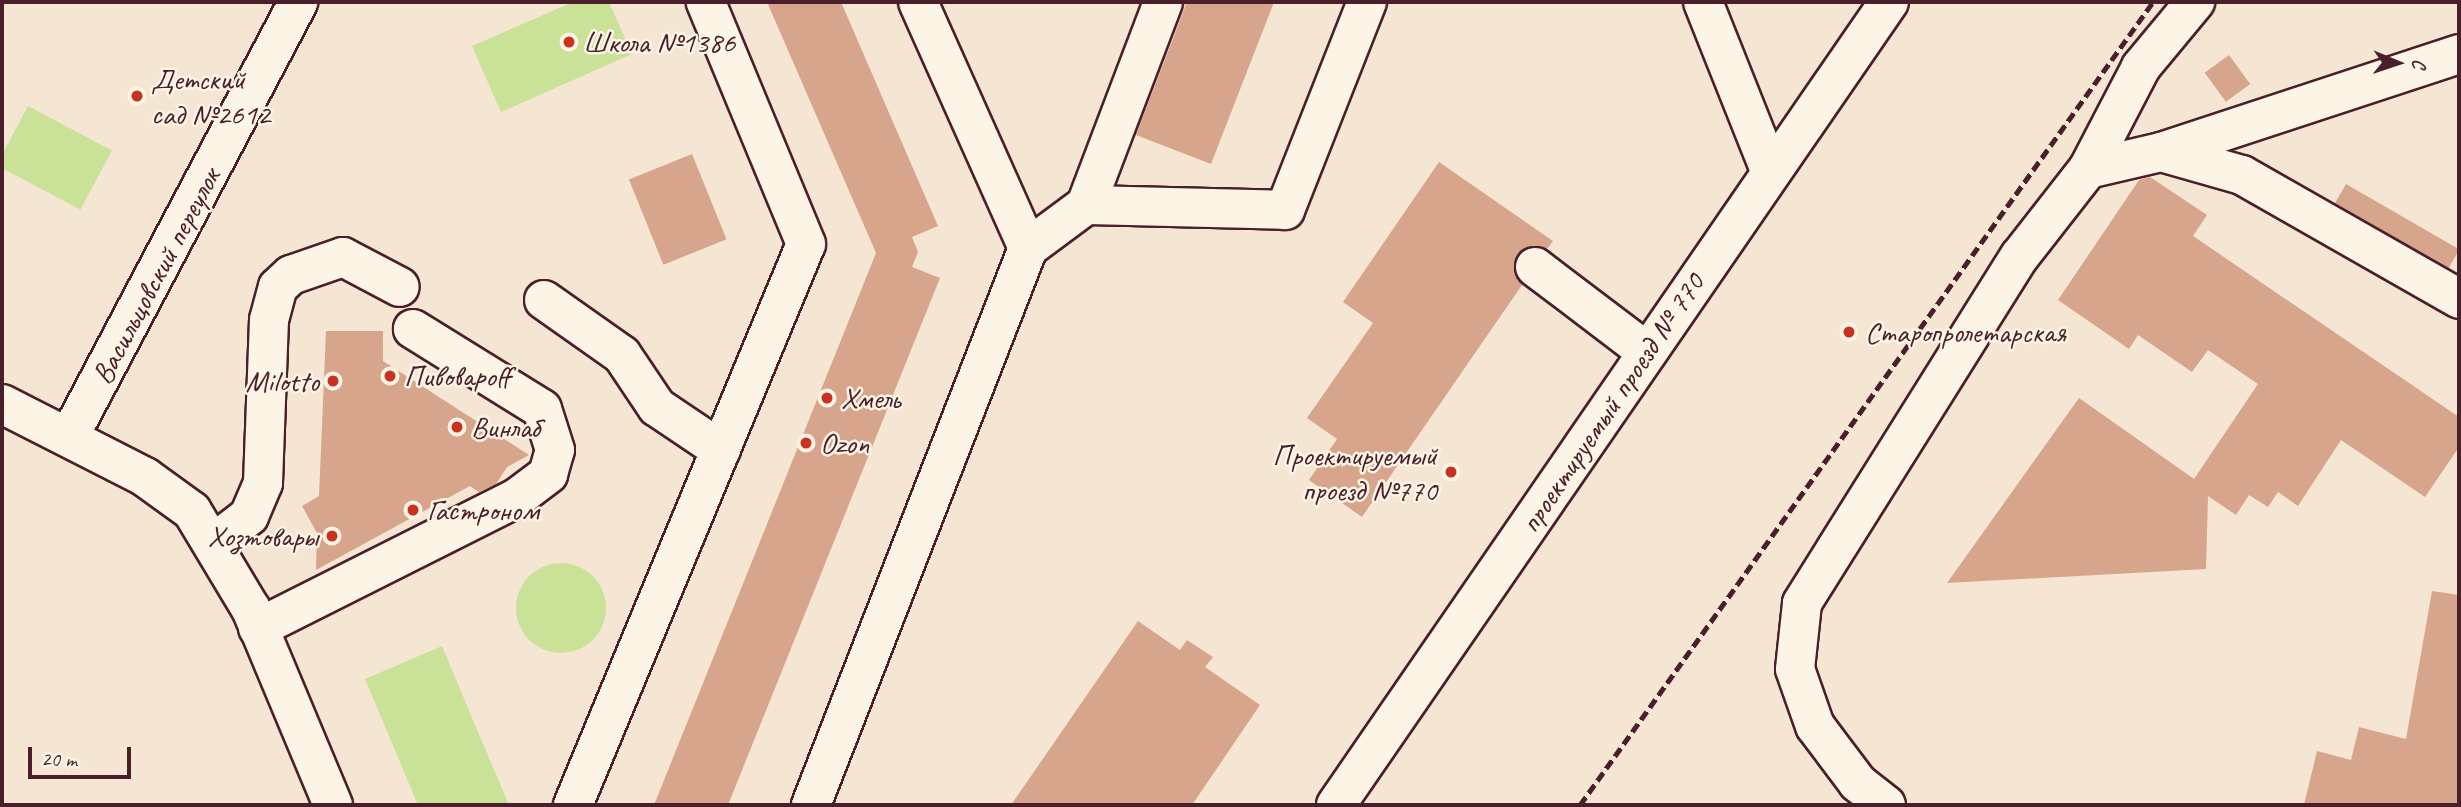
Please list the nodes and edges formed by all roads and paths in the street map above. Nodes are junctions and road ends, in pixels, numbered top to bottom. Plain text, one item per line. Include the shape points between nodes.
1 (298, 2) edge
2 (706, 2) edge
3 (918, 2) edge
4 (1163, 2) edge
5 (1367, 2) edge
6 (1703, 2) edge
7 (1889, 2) edge
8 (2195, 2) edge
9 (2459, 54) edge
10 (2161, 152) junction
11 (2088, 169) junction
12 (1770, 170) junction
13 (1086, 205) junction
14 (1028, 248) junction
15 (1535, 267) dead end
16 (400, 287) dead end
17 (2459, 299) edge
18 (544, 300) dead end
19 (413, 329) dead end
20 (1647, 352) junction
21 (2, 404) edge
22 (69, 437) junction
23 (721, 450) junction
24 (215, 542) junction
25 (258, 628) junction
26 (333, 805) edge
27 (573, 805) edge
28 (811, 805) edge
29 (1336, 805) edge
30 (1886, 805) edge

1 - 22 street, Васильцовский переулок
2 - 23 street via 806,244
3 - 14 street
4 - 13 street
5 - 13 street via 1285,210
6 - 12 street
7 - 12 street, проектируемый проезд № 770
8 - 11 street via 2141,67
9 - 10 street
10 - 11 street
10 - 17 street via 2242,175
11 - 30 street via 2020,256 1802,603 1795,669 1815,726 1858,783
12 - 20 street, проектируемый проезд № 770
13 - 14 street
14 - 28 street
15 - 20 street
16 - 24 street via 343,257 291,275 278,287 269,320 261,493 249,516
18 - 23 street via 622,355 657,407
19 - 25 street via 542,410 555,450 548,474 518,496
20 - 29 street, проектируемый проезд № 770
21 - 22 street
22 - 24 street via 174,496
23 - 27 street
24 - 25 street
25 - 26 street

